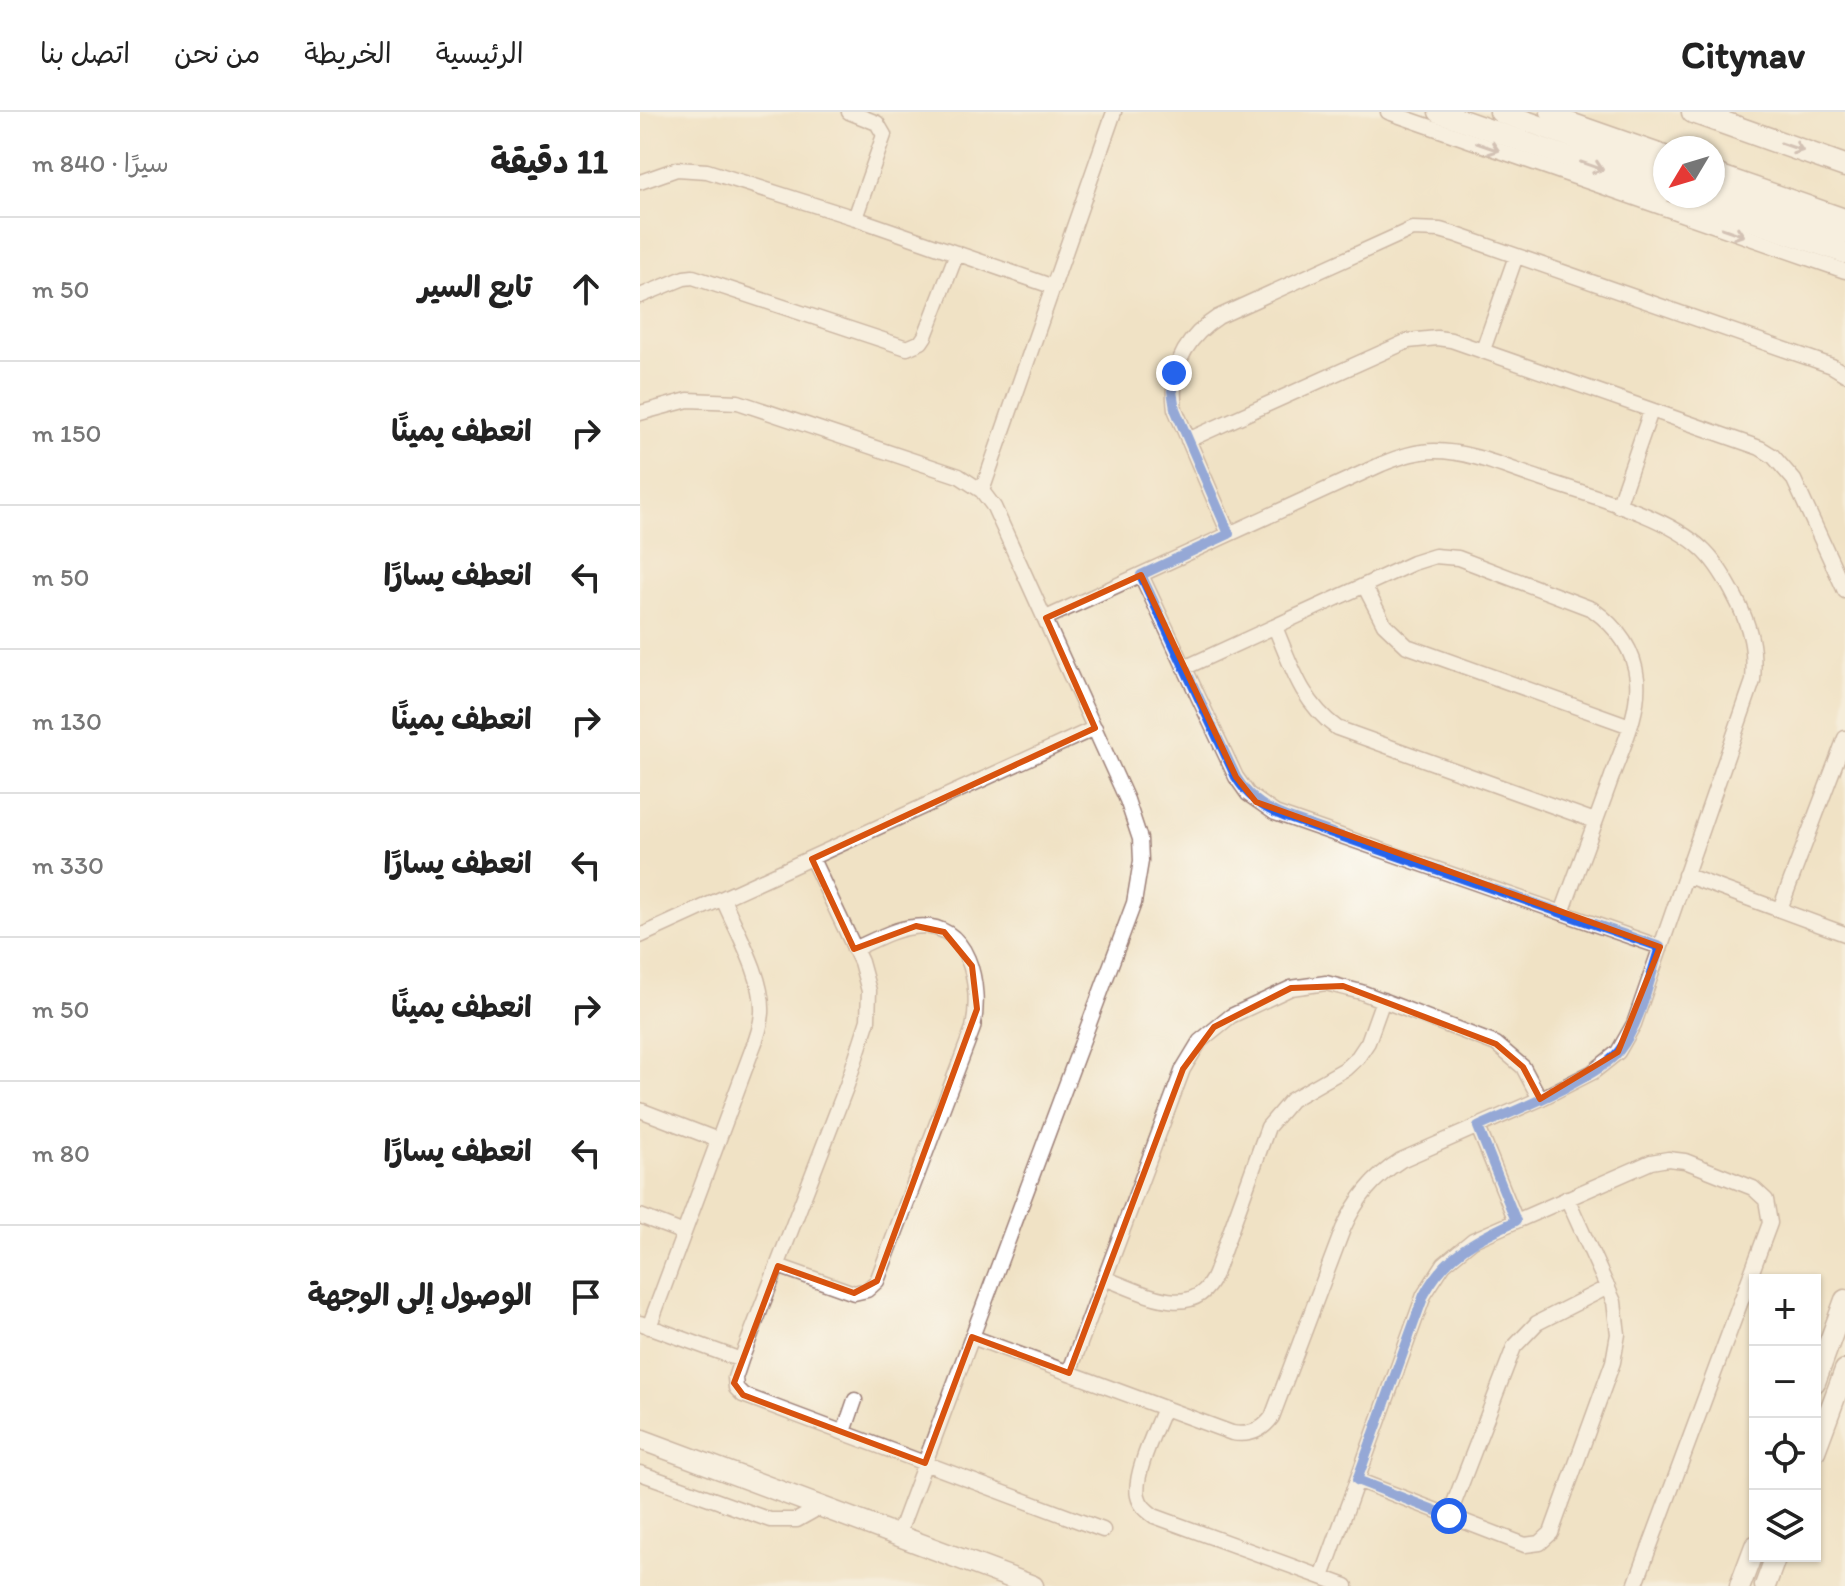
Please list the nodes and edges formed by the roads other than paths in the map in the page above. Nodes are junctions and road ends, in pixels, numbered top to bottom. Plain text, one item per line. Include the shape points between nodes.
1 (849, 112) edge
2 (1114, 112) edge
3 (1388, 112) edge
4 (1439, 112) edge
5 (1500, 112) edge
6 (1548, 112) edge
7 (1693, 112) edge
8 (1653, 149) edge
9 (1653, 166) edge
10 (1845, 166) edge
11 (1725, 174) edge
12 (640, 182) edge
13 (1653, 187) edge
14 (1725, 191) edge
15 (1714, 208) edge
16 (1845, 216) edge
17 (855, 218) junction
18 (1845, 233) edge
19 (957, 253) junction
20 (1845, 253) edge
21 (1516, 256) junction
22 (1845, 271) edge
23 (1054, 287) junction
24 (640, 296) edge
25 (1483, 350) junction
26 (1845, 374) edge
27 (1651, 411) junction
28 (640, 413) edge
29 (1188, 440) junction
30 (982, 491) junction
31 (1618, 506) junction
32 (1229, 534) junction
33 (1845, 552) edge
34 (1830, 559) junction
35 (1141, 575) junction
36 (1365, 587) junction
37 (1845, 591) edge
38 (1046, 618) junction
39 (1275, 627) junction
40 (1184, 668) junction
41 (1630, 726) junction
42 (1095, 728) junction
43 (1845, 738) edge
44 (1595, 821) junction
45 (812, 859) junction
46 (1685, 875) junction
47 (723, 899) junction
48 (1780, 909) junction
49 (1562, 913) junction
50 (1845, 934) edge
51 (640, 936) edge
52 (1660, 947) junction
53 (854, 949) junction
54 (1383, 1000) junction
55 (1540, 1099) junction
56 (640, 1110) edge
57 (1478, 1127) junction
58 (718, 1140) junction
59 (1567, 1198) junction
60 (640, 1216) edge
61 (1516, 1221) junction
62 (684, 1233) junction
63 (778, 1266) junction
64 (1104, 1278) junction
65 (1608, 1287) junction
66 (1845, 1300) edge
67 (645, 1325) edge
68 (972, 1337) junction
69 (741, 1360) junction
70 (1821, 1366) edge
71 (1845, 1370) edge
72 (1069, 1373) junction
73 (855, 1400) dead end
74 (1164, 1408) junction
75 (844, 1432) junction
76 (1821, 1435) edge
77 (640, 1439) edge
78 (925, 1463) junction
79 (640, 1473) edge
80 (1357, 1480) junction
81 (822, 1506) junction
82 (1449, 1516) junction
83 (1103, 1530) dead end
84 (898, 1535) junction
85 (1749, 1562) edge
86 (1774, 1562) edge
87 (1322, 1577) junction
88 (1033, 1586) edge
89 (1346, 1586) edge
90 (1635, 1586) edge
91 (1740, 1586) edge
92 (1765, 1586) edge

1 - 17 street via 877,123 884,135
2 - 23 street
3 -> 22 street
4 -> 13 street
5 - 9 street
6 - 8 street
7 -> 10 main road
11 - 16 street
12 - 17 street via 677,169 707,171
14 - 18 street
15 - 20 street
17 - 19 street
19 - 23 street
19 - 24 street via 925,336 907,348 693,277
21 - 25 street
21 - 26 street
21 - 29 street via 1440,230 1412,229 1218,317 1190,340 1174,373 1175,409
23 - 30 street
25 - 27 street
25 - 29 street via 1437,338 1408,341
27 - 31 street
27 - 34 street via 1773,456 1794,480
28 - 30 street via 688,400 738,402 959,476
29 - 32 street
30 - 38 street
31 - 32 street via 1466,456 1418,452
31 - 46 street via 1688,537 1704,551 1751,637 1750,692
32 - 35 street
33 - 34 street
34 - 37 street
35 - 38 street
35 - 40 street
36 - 39 street
36 - 41 street via 1384,624 1407,646
36 - 41 street via 1424,559 1447,556 1592,609 1618,631 1633,660 1638,693
38 - 42 street
39 - 40 street
39 - 44 street via 1305,697 1337,728
40 - 49 street via 1236,777 1265,808
41 - 44 street
42 - 45 street
42 - 68 street via 1135,820 1139,882
43 - 48 street
44 - 49 street
45 - 47 street
45 - 53 street
46 - 48 street
46 - 52 street
47 - 51 street
47 - 58 street via 754,973 762,1016
48 - 50 street
49 - 52 street
52 - 55 street via 1634,1024 1618,1052 1593,1072
53 - 63 street via 869,991 868,1020
53 - 63 street via 916,926 944,932 956,940 972,966 978,996 973,1028 877,1281 854,1293
54 - 55 street via 1496,1044 1523,1067
54 - 64 street via 1343,986 1308,984 1231,1016 1207,1034 1183,1069
54 - 64 street via 1358,1057 1291,1100 1268,1127 1207,1290 1178,1302
55 - 57 street
56 - 58 street
57 - 61 street
57 - 74 street via 1401,1160 1365,1189 1343,1229 1272,1417 1262,1428 1240,1434
58 - 62 street
59 - 61 street
59 - 65 street
59 - 90 street via 1638,1166 1668,1159 1753,1188 1766,1200 1771,1217
60 - 62 street
61 - 80 street via 1473,1240 1433,1279
62 - 67 street
63 - 69 street
64 - 72 street
65 - 82 street via 1537,1323 1514,1347
65 - 82 street via 1617,1318 1616,1348 1551,1533 1540,1543 1525,1545
66 - 70 street
67 - 69 street
68 - 72 street
68 - 78 street
69 - 75 street via 734,1383 739,1392
71 - 76 street
72 - 74 street
73 - 75 street
74 - 87 street via 1137,1484 1146,1510
75 - 78 street
77 - 81 street
78 - 83 street
78 - 84 street
79 - 81 street via 770,1520 797,1520
80 - 82 street
80 - 87 street
81 - 84 street
84 - 88 street
85 - 91 street
86 - 92 street
87 - 89 street

